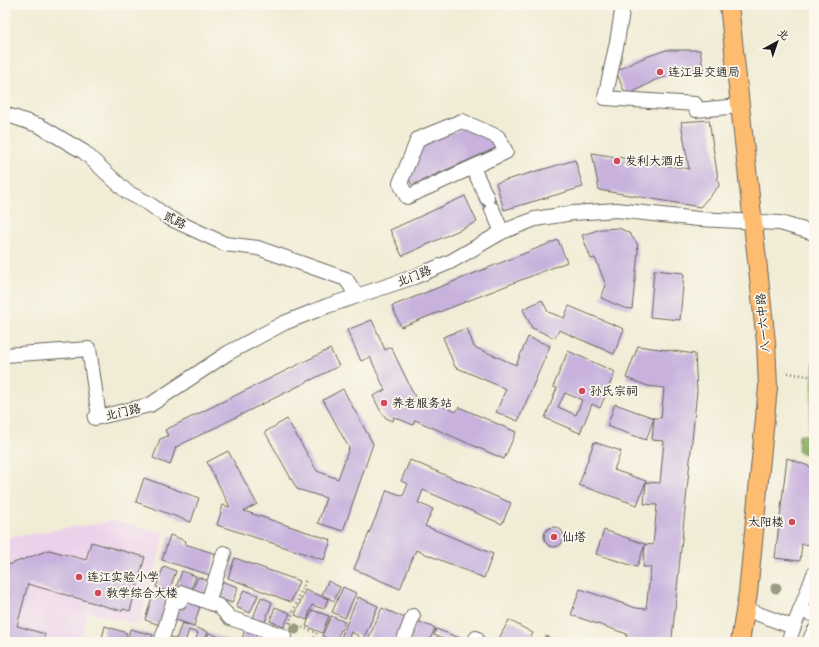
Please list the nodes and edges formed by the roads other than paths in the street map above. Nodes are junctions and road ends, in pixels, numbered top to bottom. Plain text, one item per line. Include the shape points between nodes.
1 (622, 5) edge
2 (729, 5) edge
3 (740, 106) junction
4 (5, 114) edge
5 (473, 168) junction
6 (753, 222) junction
7 (502, 232) junction
8 (814, 233) edge
9 (357, 296) junction
10 (5, 356) edge
11 (224, 553) dead end
12 (814, 574) edge
13 (208, 602) junction
14 (745, 609) junction
15 (800, 610) junction
16 (814, 615) edge
17 (413, 616) dead end
18 (284, 636) road end
19 (792, 637) edge
20 (160, 642) edge
21 (403, 642) edge
22 (740, 642) edge

1 - 3 street via 605,98 695,104 696,110
2 - 3 main road, 八一六中路
3 - 6 main road, 八一六中路
4 - 9 street, 贰路 via 40,126 84,152 127,192 148,202 169,218 225,244 258,248 346,279
5 - 5 street via 506,152 498,137 462,121 418,139 400,183 407,197
5 - 7 street
6 - 7 street, 北门路 via 617,210 535,219
6 - 8 street, 北门路 via 780,223
6 - 14 main road, 八一六中路 via 766,342 768,387
7 - 9 street, 北门路 via 450,262
9 - 10 street, 北门路 via 284,323 228,353 150,405 97,418 89,349
11 - 13 street
12 - 15 street
13 - 18 street via 219,606 230,618
13 - 20 street via 183,593 180,601 174,599
14 - 19 street
14 - 22 main road, 八一六中路
15 - 16 street
15 - 19 street
17 - 21 street

